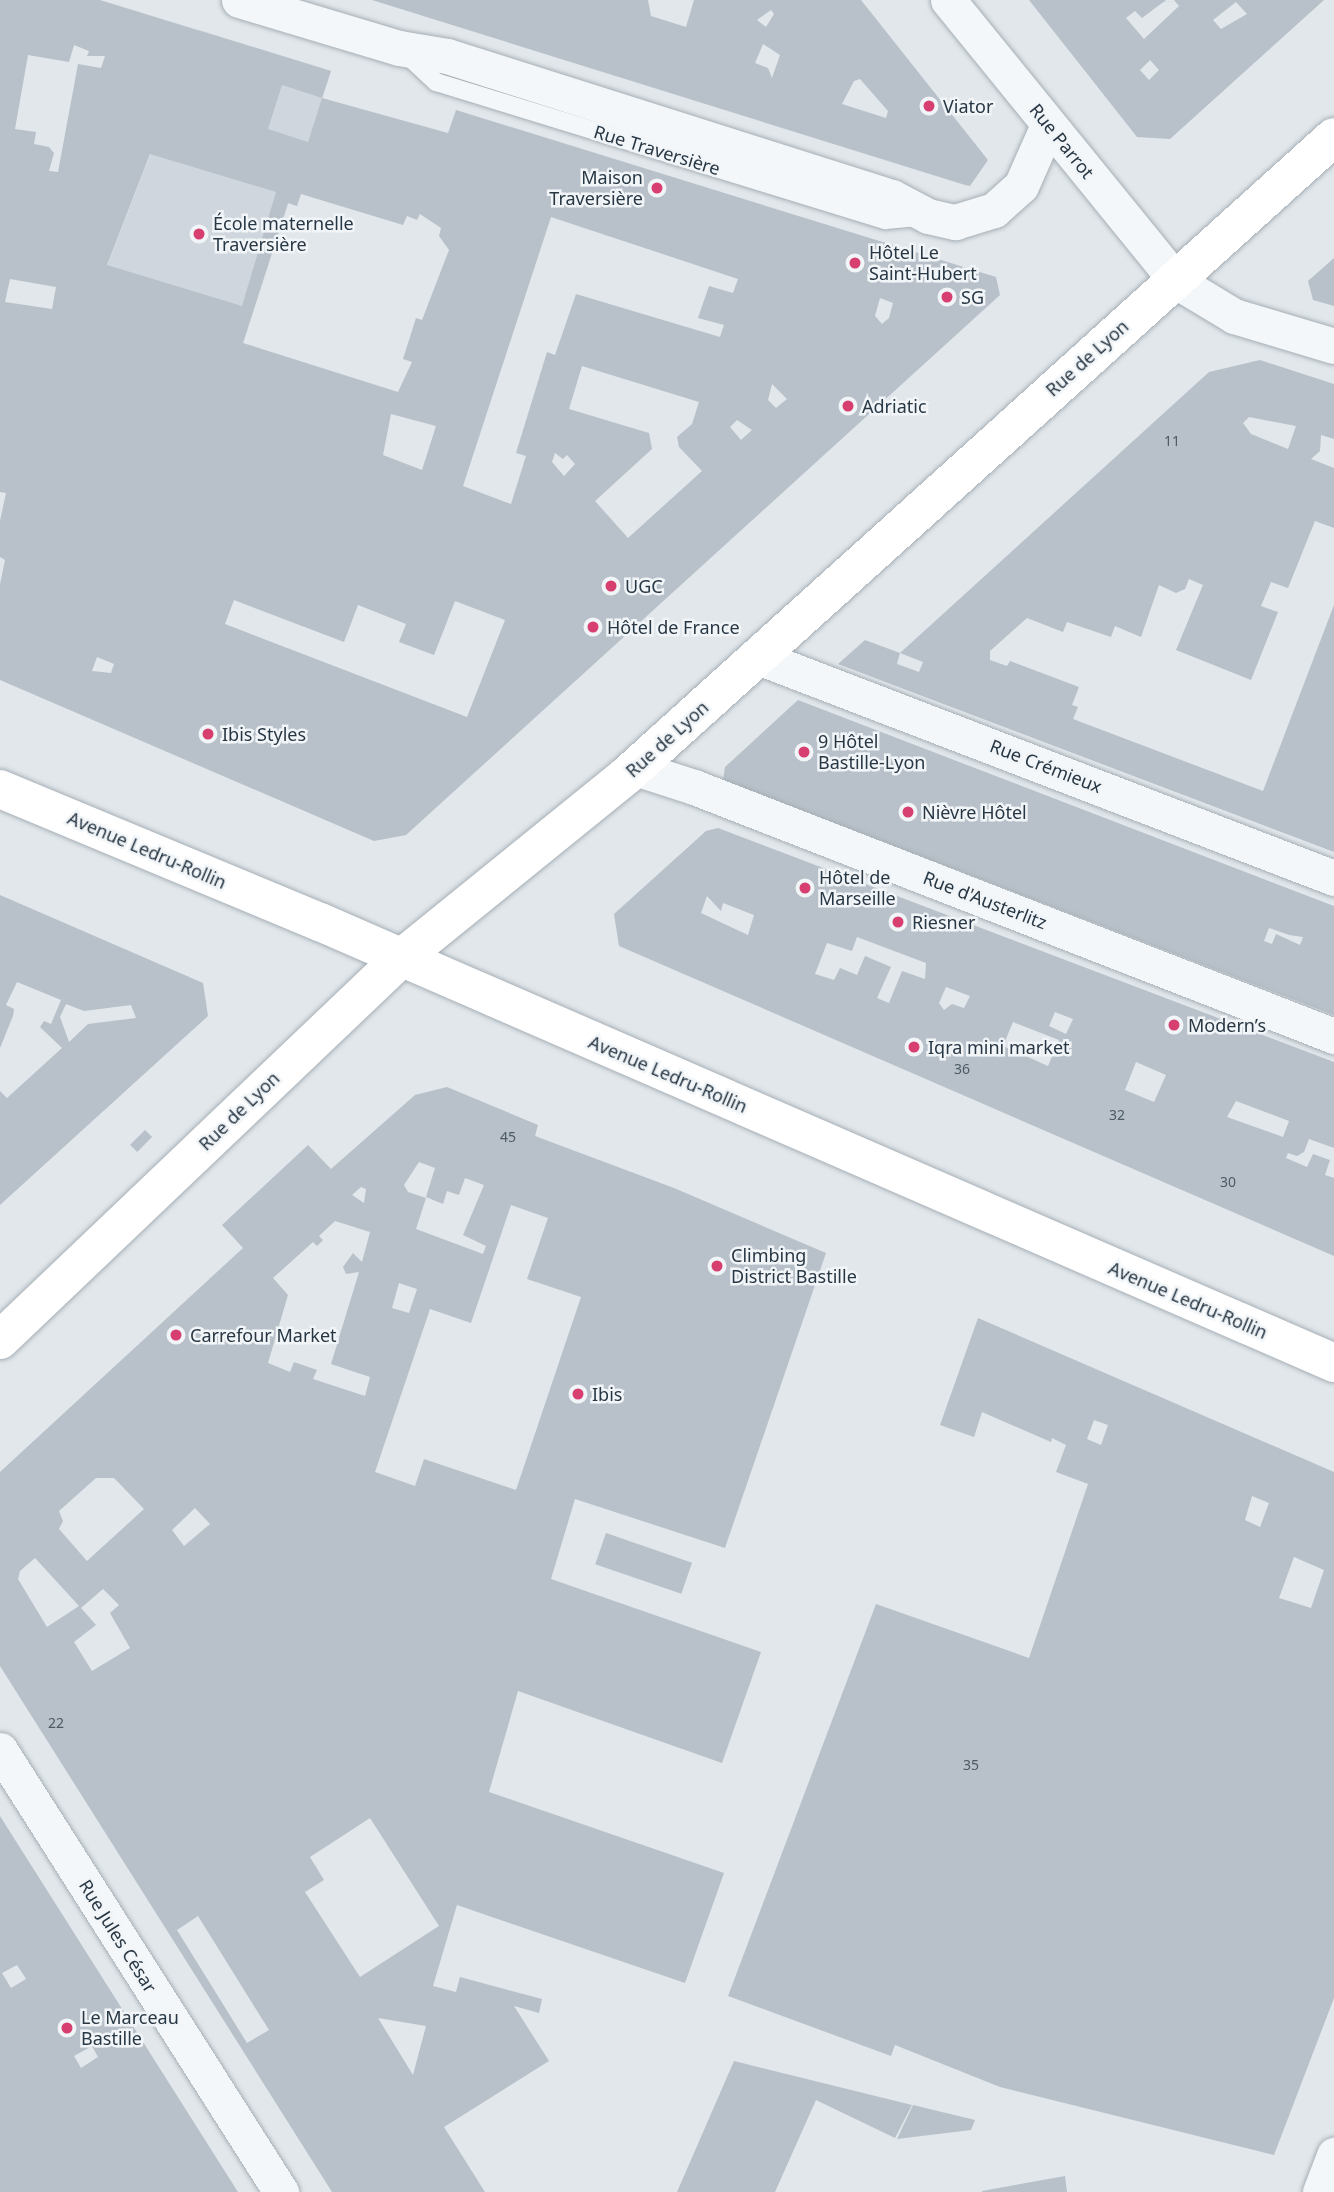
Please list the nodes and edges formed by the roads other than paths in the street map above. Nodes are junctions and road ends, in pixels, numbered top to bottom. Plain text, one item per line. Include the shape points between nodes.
1 (239, 0) edge
2 (948, 0) edge
3 (1048, 125) junction
4 (1334, 137) edge
5 (1176, 281) junction
6 (1334, 346) edge
7 (758, 657) junction
8 (635, 768) junction
9 (0, 789) edge
10 (1334, 878) edge
11 (400, 959) junction
12 (1334, 1036) edge
13 (0, 1340) edge
14 (1334, 1363) edge
15 (0, 1750) edge
16 (1334, 2155) edge
17 (281, 2192) edge
18 (1320, 2192) edge

1 - 3 street, Rue Traversière via 399,48 447,57 892,197 928,216 954,222 994,210 1021,186
2 - 3 street, Rue Parrot
3 - 5 street, Rue Parrot
4 - 5 street, Rue de Lyon
5 - 6 street via 1234,316
5 - 7 street, Rue de Lyon
7 - 8 street, Rue de Lyon
7 - 10 street, Rue Crémieux
8 - 11 street, Rue de Lyon
8 - 12 street, Rue d'Austerlitz
9 - 11 street, Avenue Ledru-Rollin
11 - 13 street, Rue de Lyon
11 - 14 street, Avenue Ledru-Rollin
15 - 17 street, Rue Jules César
16 - 18 street

